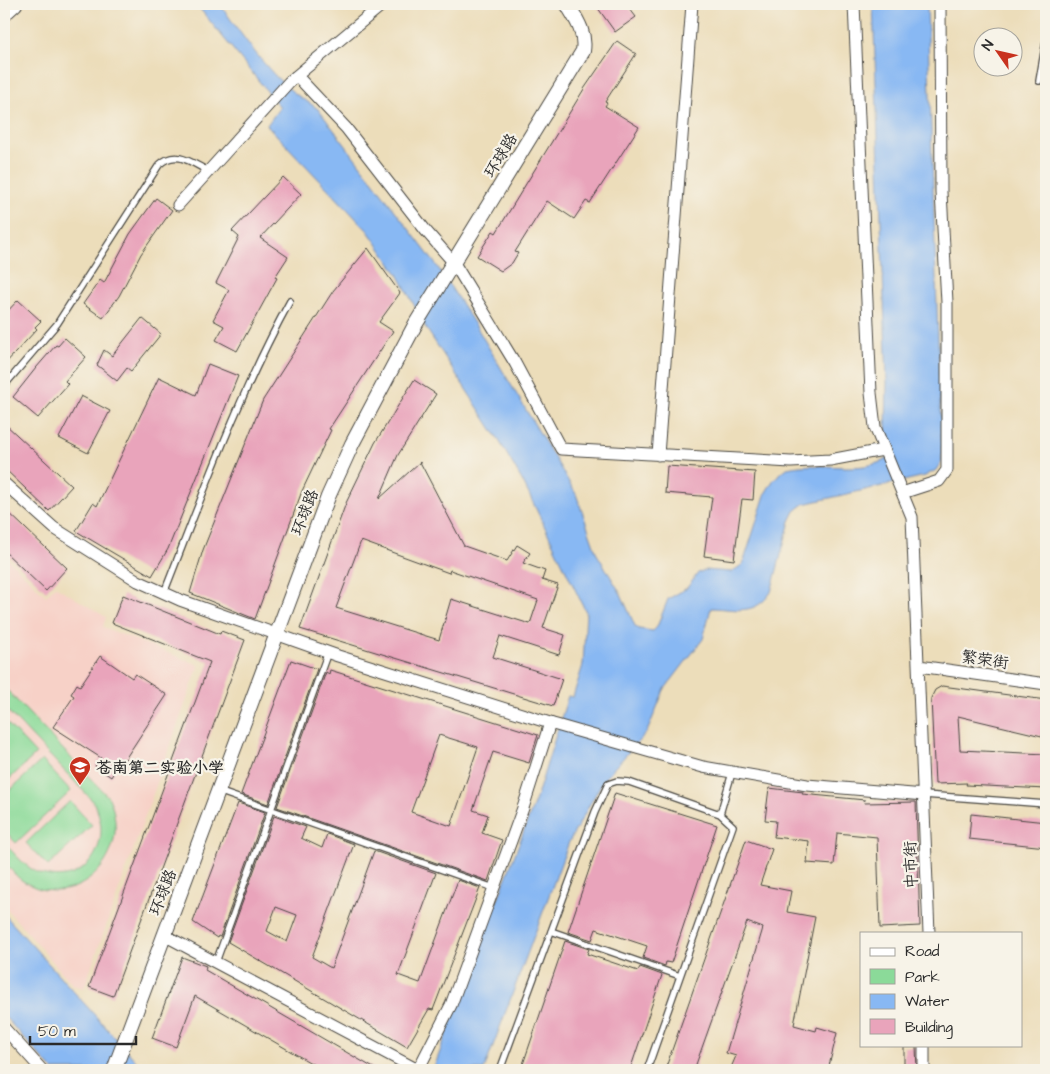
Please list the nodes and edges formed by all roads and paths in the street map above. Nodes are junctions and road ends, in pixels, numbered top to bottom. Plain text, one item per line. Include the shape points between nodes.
1 (15, 4) edge
2 (383, 4) edge
3 (567, 4) edge
4 (692, 4) edge
5 (854, 4) edge
6 (940, 4) edge
7 (4, 14) edge
8 (1046, 41) edge
9 (293, 79) junction
10 (1039, 81) dead end
11 (208, 170) junction
12 (178, 205) dead end
13 (452, 266) junction
14 (290, 301) dead end
15 (4, 386) edge
16 (884, 453) junction
17 (658, 455) junction
18 (4, 483) edge
19 (901, 490) junction
20 (164, 593) junction
21 (277, 634) junction
22 (328, 652) junction
23 (919, 666) junction
24 (1046, 684) edge
25 (552, 723) junction
26 (732, 773) junction
27 (218, 791) junction
28 (924, 795) junction
29 (1046, 804) edge
30 (271, 810) junction
31 (720, 814) junction
32 (494, 888) junction
33 (551, 931) junction
34 (930, 932) edge
35 (164, 935) junction
36 (216, 962) junction
37 (680, 976) junction
38 (4, 1028) edge
39 (924, 1046) edge
40 (42, 1070) edge
41 (114, 1070) edge
42 (500, 1070) edge
43 (647, 1070) edge
44 (924, 1070) edge

1 - 7 street
2 - 9 street
3 - 13 street, 环球路 via 584,37 583,50
4 - 17 street
5 - 16 street, 中市街 via 871,393 875,428
6 - 19 street via 948,470 939,481
8 - 10 lane
9 - 11 street
9 - 13 street via 346,128
11 - 12 street
11 - 15 lane via 180,156 159,165 56,324
13 - 17 street via 515,363 561,449
13 - 21 street, 环球路 via 415,325 352,444 328,497
14 - 20 lane via 242,398
16 - 17 street via 791,462
16 - 19 street, 中市街
18 - 20 street via 54,528 83,548
19 - 23 street, 中市街 via 912,517
20 - 21 street
21 - 22 street
21 - 27 street, 环球路
22 - 25 street
22 - 30 lane
23 - 24 street, 繁荣街
23 - 28 street, 中市街
25 - 26 street via 646,752
25 - 32 street
26 - 28 street via 808,785
26 - 31 lane
27 - 30 lane
27 - 35 street, 环球路
28 - 29 lane
28 - 34 street, 中市街
30 - 32 lane
30 - 36 lane
31 - 33 lane via 629,782 611,782 595,812
31 - 37 lane via 733,826
32 - 36 street via 451,1005 418,1070
33 - 37 lane
33 - 42 lane
35 - 36 street
35 - 41 street, 环球路
37 - 43 lane
38 - 40 street
39 - 44 street

